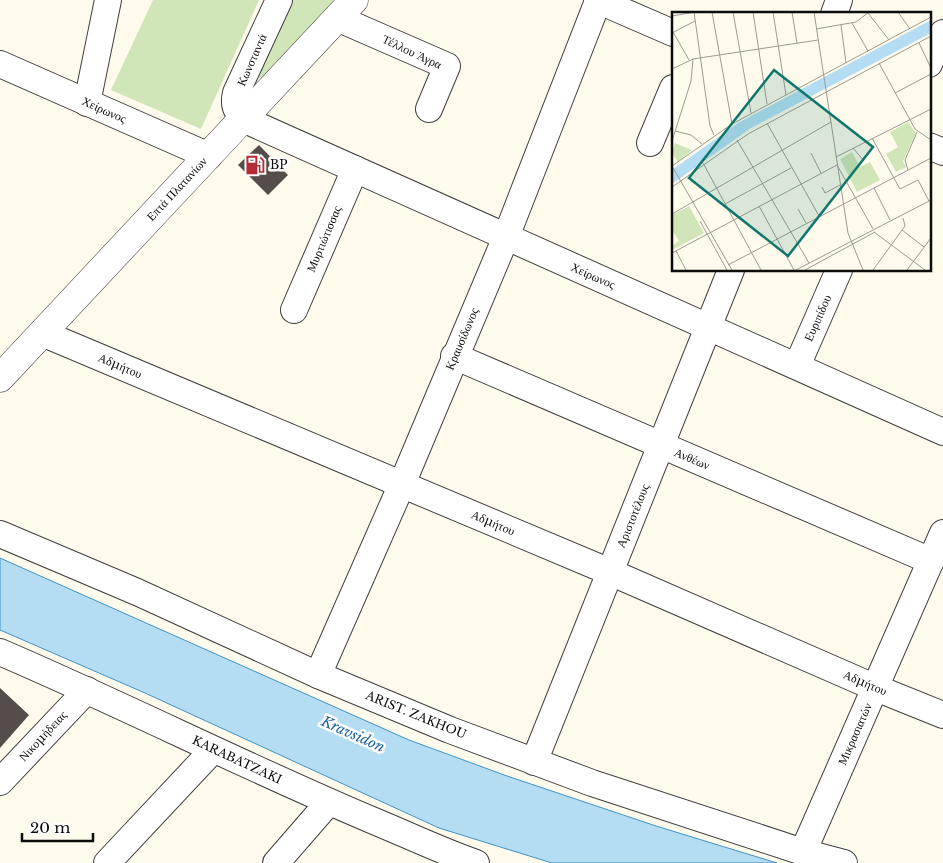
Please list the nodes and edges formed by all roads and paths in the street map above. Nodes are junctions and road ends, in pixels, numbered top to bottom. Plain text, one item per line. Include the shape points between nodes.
1 (108, 0) edge
2 (279, 0) edge
3 (597, 0) edge
4 (839, 0) edge
5 (346, 9) edge
6 (835, 12) edge
7 (672, 33) edge
8 (943, 33) edge
9 (930, 62) edge
10 (0, 64) edge
11 (672, 90) edge
12 (87, 103) junction
13 (429, 109) dead end
14 (243, 120) junction
15 (650, 143) dead end
16 (930, 146) edge
17 (943, 152) edge
18 (209, 156) junction
19 (355, 169) junction
20 (506, 237) junction
21 (731, 271) edge
22 (839, 271) edge
23 (294, 310) dead end
24 (708, 327) junction
25 (42, 333) junction
26 (454, 356) junction
27 (797, 366) junction
28 (0, 378) edge
29 (943, 432) edge
30 (661, 445) junction
31 (402, 484) junction
32 (943, 533) edge
33 (0, 534) edge
34 (931, 561) junction
35 (610, 572) junction
36 (0, 652) edge
37 (318, 675) junction
38 (876, 688) junction
39 (87, 690) junction
40 (943, 715) edge
41 (213, 750) junction
42 (534, 762) junction
43 (0, 782) edge
44 (328, 802) junction
45 (803, 852) junction
46 (470, 862) edge
47 (107, 863) edge
48 (276, 863) edge
49 (844, 863) edge

1 - 12 street
2 - 14 street, Κωνσταντά via 236,93 236,110
3 - 7 street
3 - 20 street, Κραυσίδωνος
4 - 6 street
5 - 13 street, Τέλλου Άγρα via 447,66
5 - 14 street, Επτά Πλατανίων
8 - 9 street
10 - 12 street, Χείρωνος
11 - 15 street
12 - 18 street, Χείρωνος
14 - 18 street, Επτά Πλατανίων
14 - 19 street, Χείρωνος
16 - 17 street
18 - 25 street, Επτά Πλατανίων
19 - 20 street, Χείρωνος
19 - 23 street, Μυρτιώτισσας
20 - 24 street, Χείρωνος
20 - 26 street, Κραυσίδωνος
21 - 24 street, Αριστοτέλους
22 - 27 street, Ευριπίδου
24 - 27 street, Χείρωνος
24 - 30 street, Αριστοτέλους
25 - 28 street, Επτά Πλατανίων
25 - 31 street, Αδμήτου
26 - 30 street, Ανθέων
26 - 31 street, Κραυσίδωνος
27 - 29 street, Χείρωνος
30 - 34 street, Ανθέων
30 - 35 street, Αριστοτέλους
31 - 35 street, Αδμήτου
31 - 37 street, Κραυσίδωνος
32 - 34 street, Μικρασιατών
33 - 37 street, ARIST. ZAKHOU via 137,592
34 - 38 street, Μικρασιατών
35 - 38 street, Αδμήτου
35 - 42 street, Αριστοτέλους
36 - 39 street, KARABATZAKI
37 - 42 street, ARIST. ZAKHOU
38 - 40 street, Αδμήτου
38 - 45 street, Μικρασιατών
39 - 41 street, KARABATZAKI
39 - 43 street, Νικομήδειας
41 - 44 street, KARABATZAKI
41 - 47 street
42 - 45 street, ARIST. ZAKHOU
44 - 46 street, KARABATZAKI
44 - 48 street
45 - 49 street, ARIST. ZAKHOU

